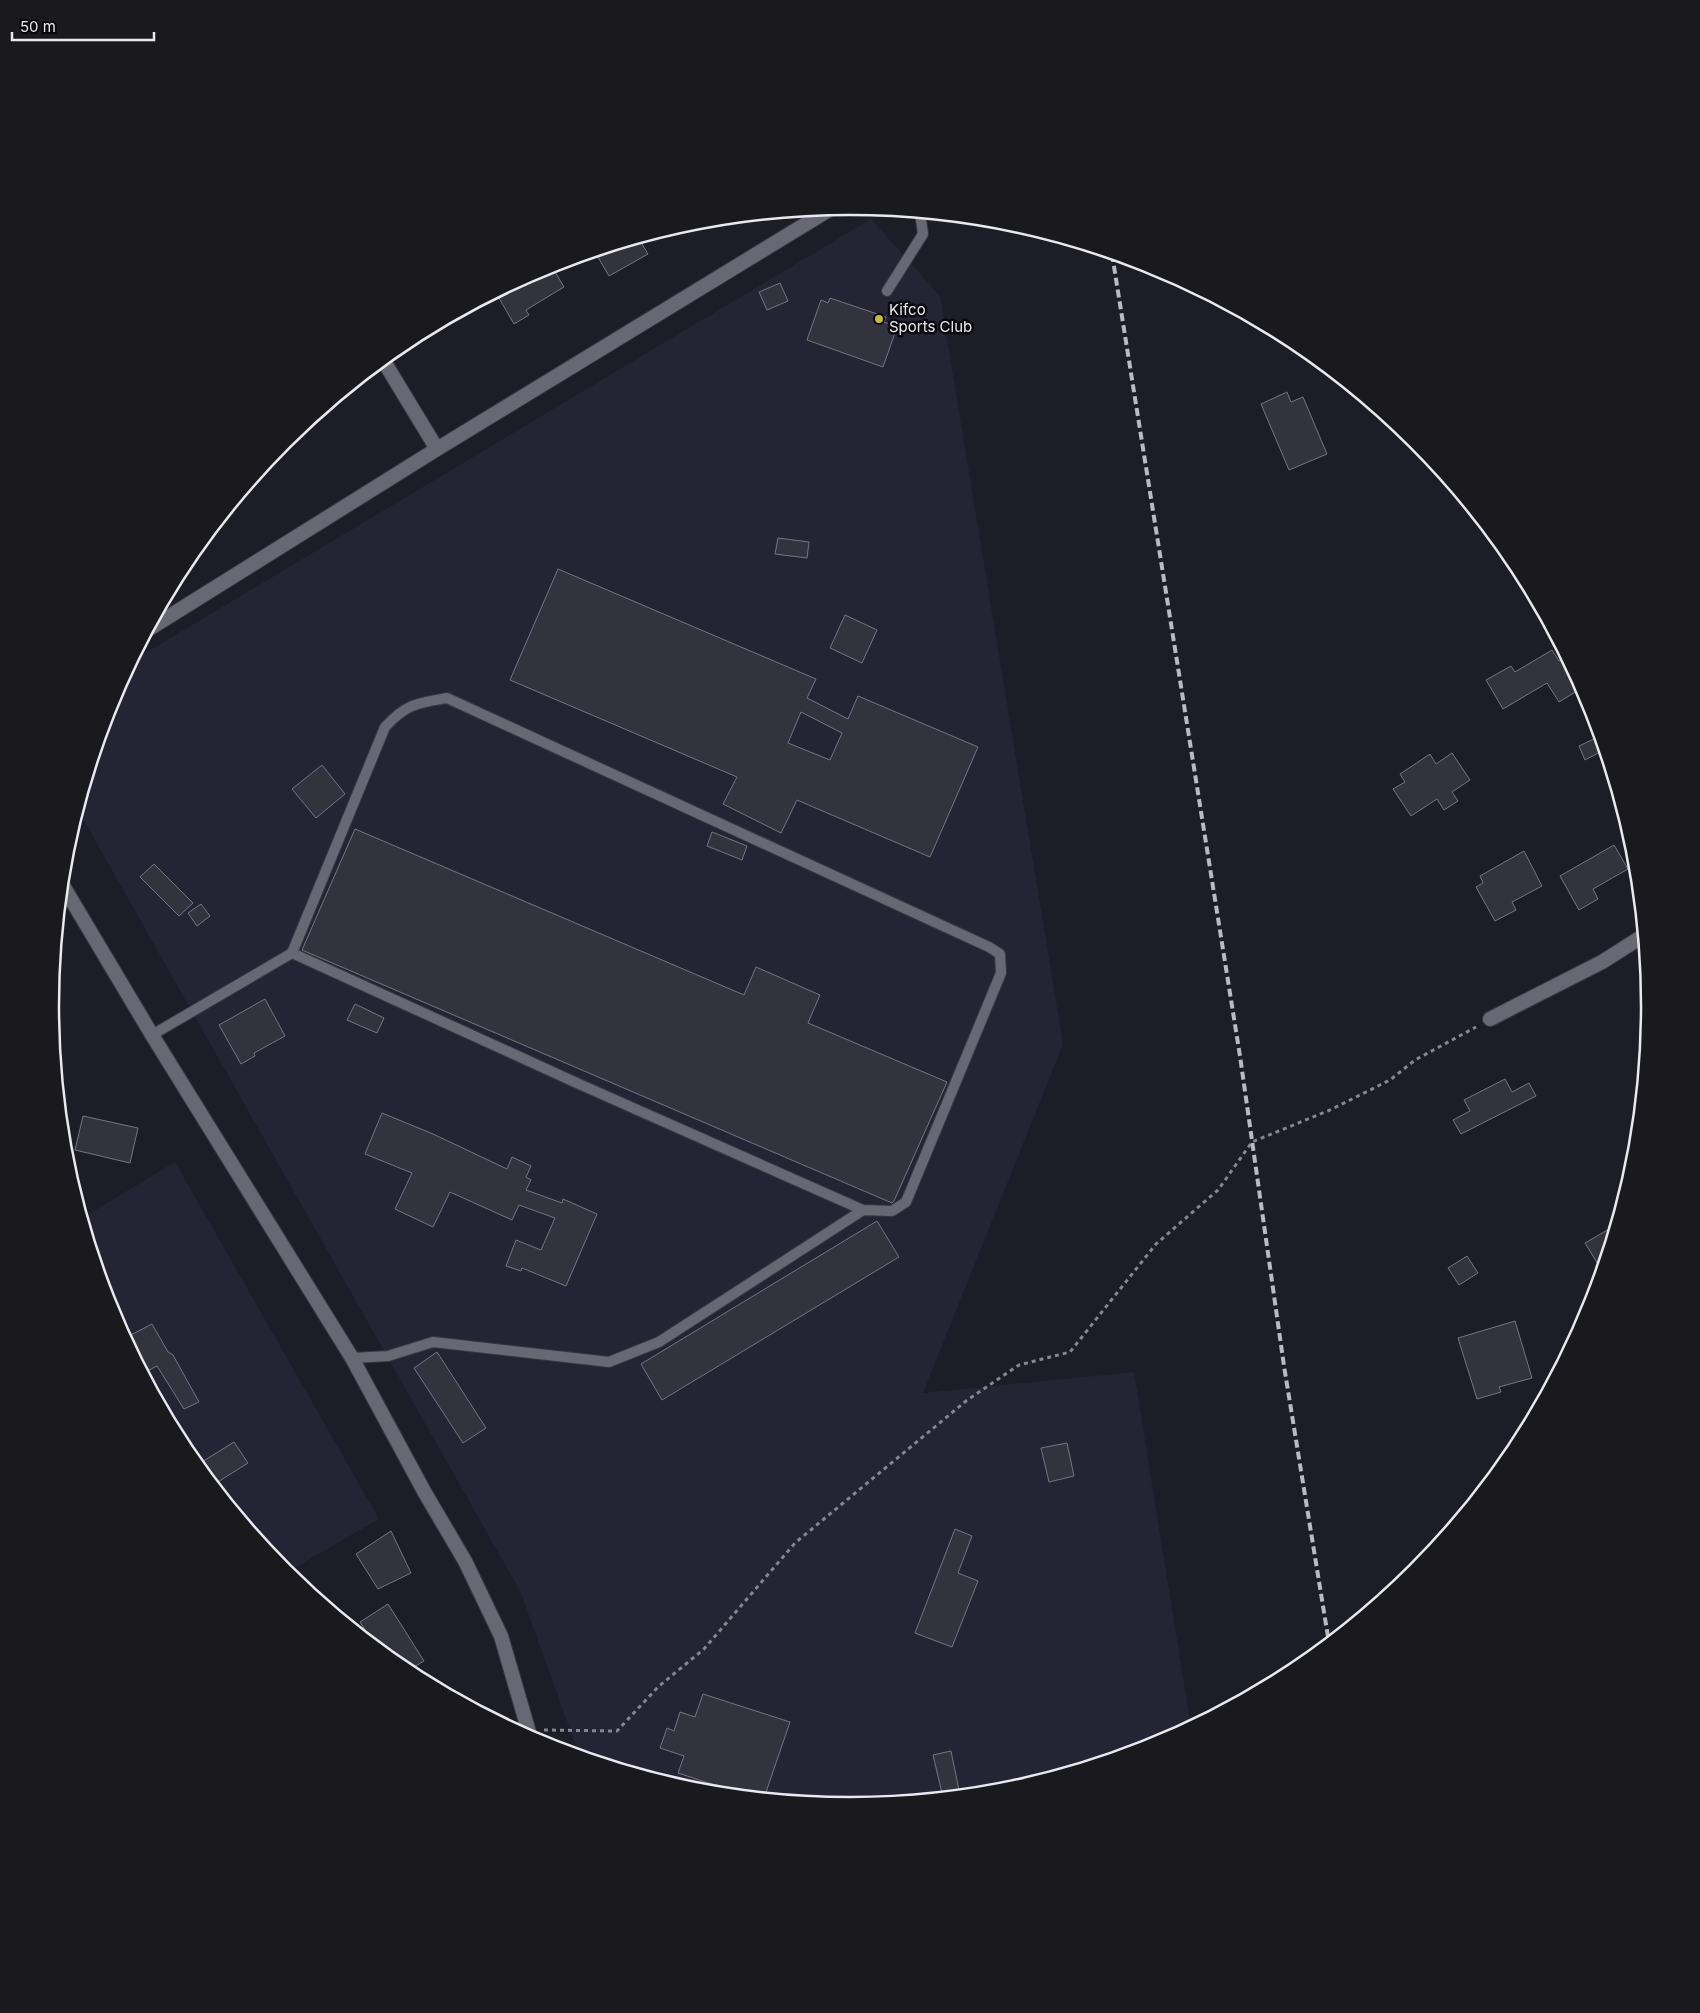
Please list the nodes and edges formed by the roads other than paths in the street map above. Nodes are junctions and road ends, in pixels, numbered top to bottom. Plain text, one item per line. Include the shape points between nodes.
1 (819, 216) edge
2 (921, 219) edge
3 (887, 291) dead end
4 (387, 366) edge
5 (437, 449) junction
6 (158, 623) edge
7 (68, 893) edge
8 (1638, 939) edge
9 (292, 954) junction
10 (1490, 1019) road end
11 (152, 1035) junction
12 (864, 1210) junction
13 (352, 1358) junction
14 (529, 1729) edge

1 - 5 street
2 - 3 lane via 924,234
4 - 5 street
5 - 6 street
7 - 11 street
8 - 10 street via 1602,962
9 - 11 lane
9 - 12 lane
9 - 12 lane via 385,728 399,713 418,703 447,698 1000,954 1002,973 906,1202 892,1211
11 - 13 street
12 - 13 lane via 659,1342 609,1362 433,1342 388,1356
13 - 14 street via 465,1561 501,1636

